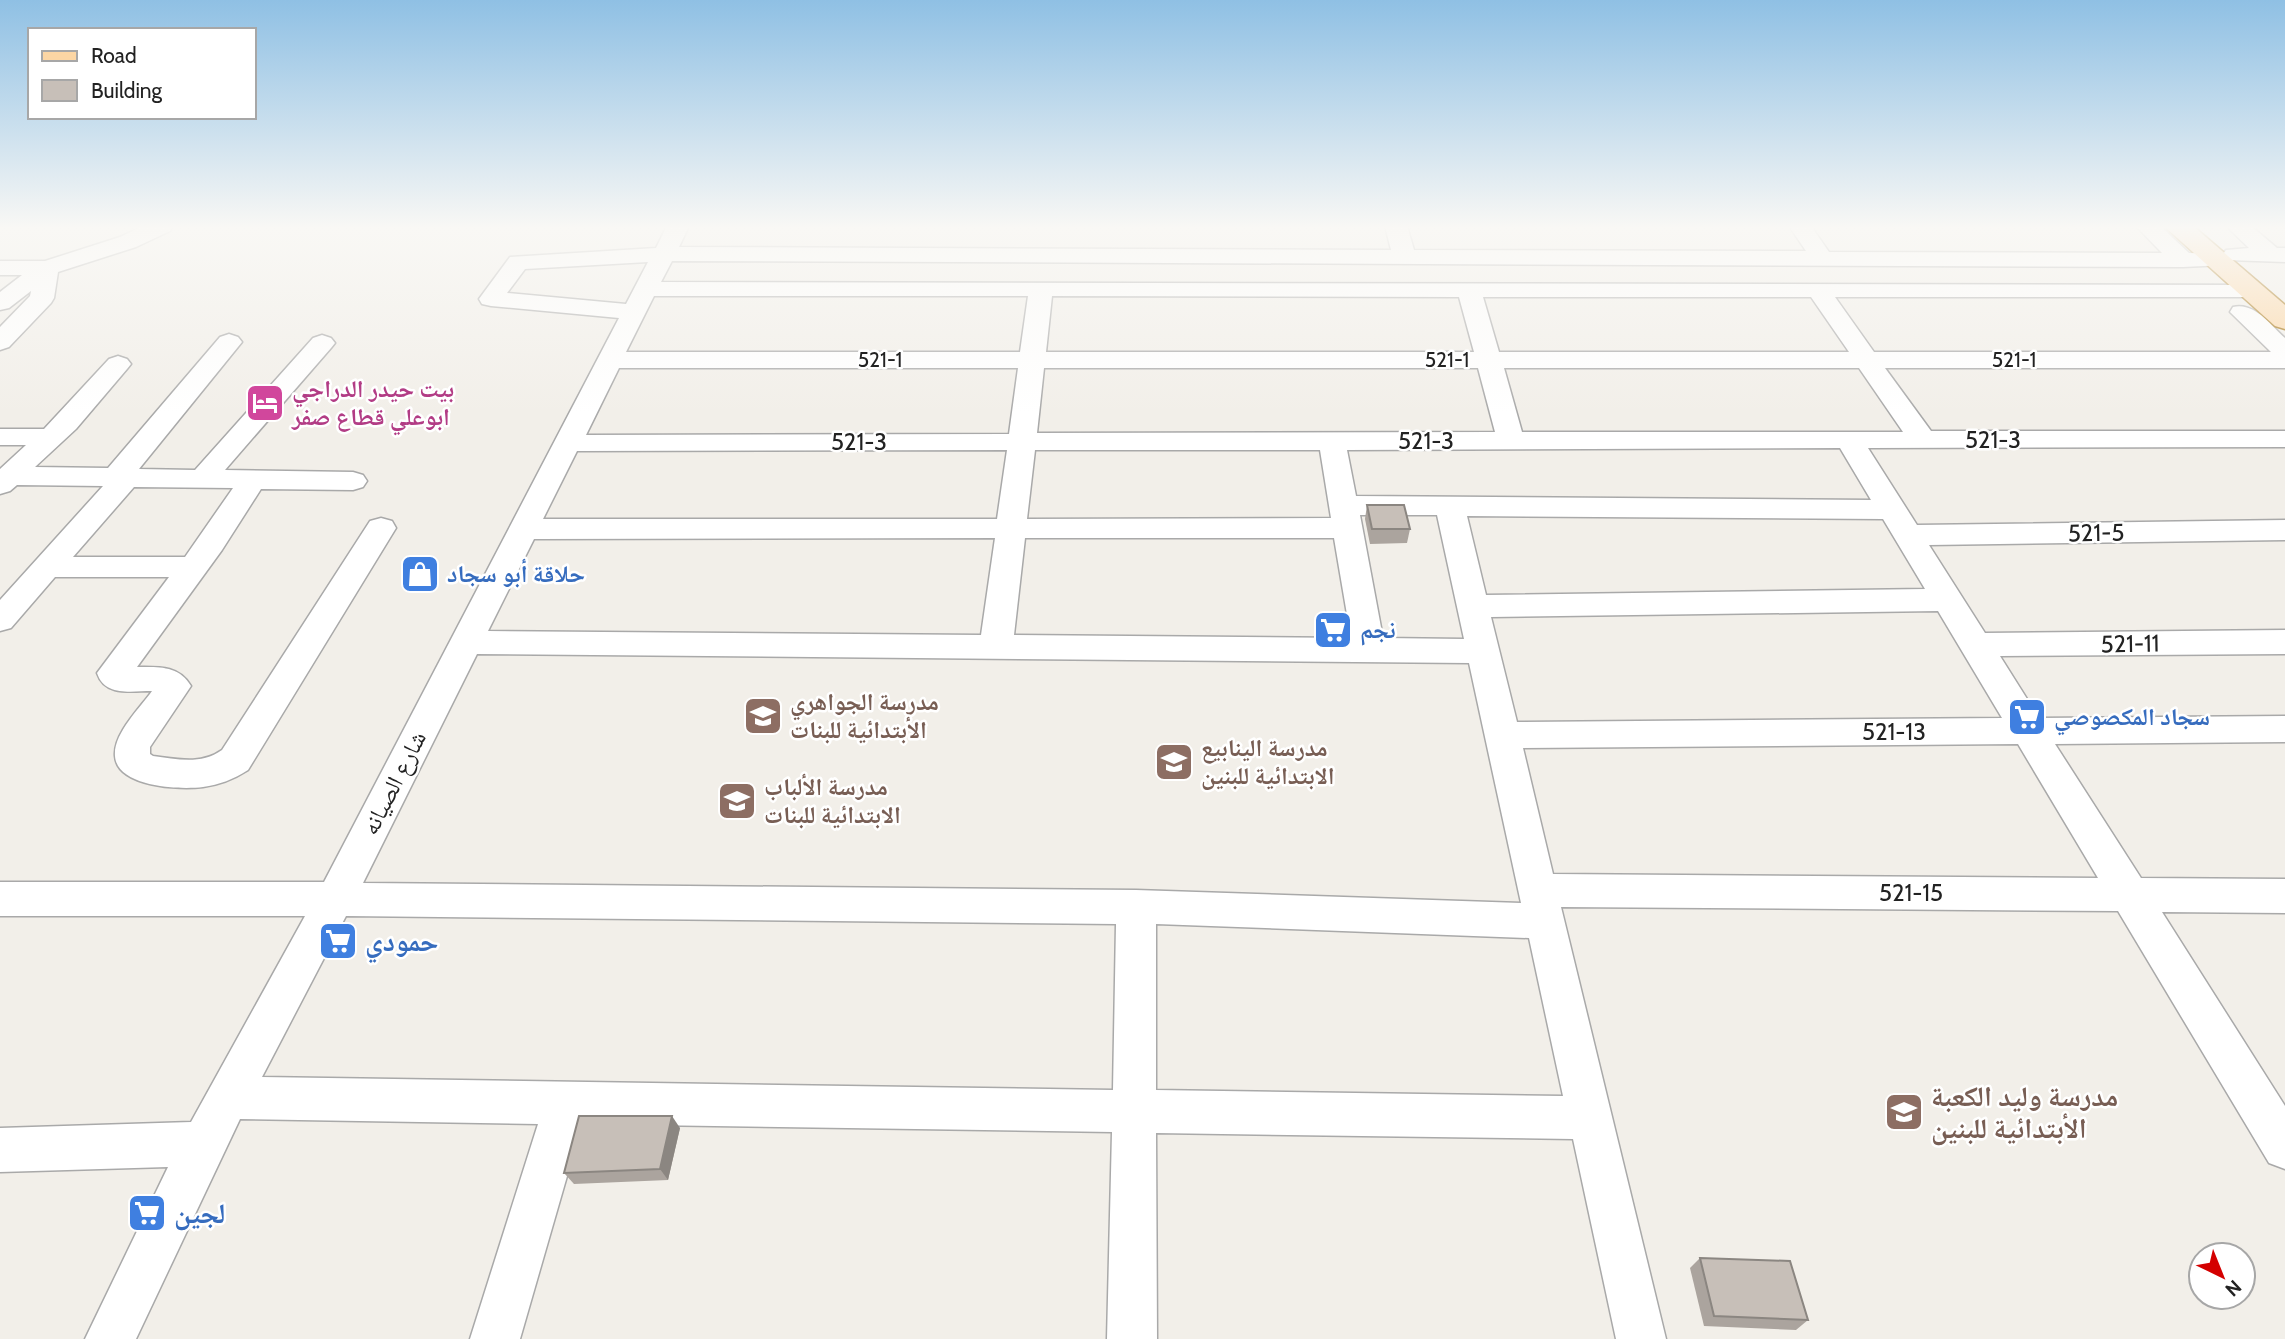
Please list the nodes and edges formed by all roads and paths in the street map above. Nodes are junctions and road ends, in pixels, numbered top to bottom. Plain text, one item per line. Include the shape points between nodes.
1 (19, 288) edge
2 (44, 288) edge
3 (499, 288) edge
4 (646, 288) edge
5 (1893, 288) edge
6 (2269, 288) edge
7 (2270, 288) edge
8 (1041, 289) junction
9 (1371, 289) joint
10 (1469, 289) junction
11 (1818, 290) junction
12 (640, 301) junction
13 (0, 303) edge
14 (2285, 320) edge
15 (0, 342) edge
16 (229, 342) dead end
17 (322, 344) dead end
18 (2285, 352) edge
19 (610, 360) junction
20 (1032, 360) junction
21 (1488, 360) junction
22 (1868, 360) junction
23 (2285, 360) edge
24 (118, 364) dead end
25 (0, 437) edge
26 (50, 437) junction
27 (2285, 439) edge
28 (1849, 440) junction
29 (1923, 440) junction
30 (1332, 441) junction
31 (1511, 441) junction
32 (1021, 442) junction
33 (567, 443) junction
34 (120, 479) junction
35 (202, 480) junction
36 (4, 481) edge
37 (252, 481) junction
38 (353, 481) dead end
39 (1450, 508) junction
40 (1345, 517) junction
41 (1900, 523) junction
42 (381, 528) dead end
43 (1011, 528) junction
44 (523, 529) junction
45 (2285, 530) edge
46 (47, 567) junction
47 (191, 567) junction
48 (1948, 600) junction
49 (1473, 606) junction
50 (0, 620) edge
51 (466, 642) junction
52 (2285, 642) edge
53 (1976, 645) junction
54 (996, 647) junction
55 (1369, 650) junction
56 (1483, 651) junction
57 (2285, 729) edge
58 (2029, 731) junction
59 (1502, 735) junction
60 (2130, 895) junction
61 (2285, 896) edge
62 (0, 899) edge
63 (335, 899) junction
64 (1136, 906) junction
65 (1541, 906) junction
66 (228, 1098) junction
67 (2271, 1100) edge
68 (566, 1103) junction
69 (1134, 1112) junction
70 (1590, 1118) junction
71 (203, 1144) junction
72 (2285, 1147) edge
73 (0, 1150) edge
74 (110, 1339) edge
75 (495, 1339) edge
76 (1132, 1339) edge
77 (1641, 1339) edge

1 - 13 street
2 - 15 street via 43,298
3 - 12 street via 491,299
4 - 12 street, شارع الصيانه
5 - 11 street
6 - 18 street
7 - 14 main road
8 - 9 street
8 - 12 street
8 - 20 street
9 - 10 street
10 - 11 street
10 - 21 street
11 - 22 street
12 - 19 street, شارع الصيانه
16 - 34 street
17 - 35 street via 240,431
19 - 20 street, 521-1
19 - 33 street, شارع الصيانه
20 - 21 street, 521-1
20 - 32 street
21 - 22 street, 521-1
21 - 31 street
22 - 23 street, 521-1
22 - 29 street
24 - 26 street
25 - 26 street
26 - 36 street
27 - 29 street, 521-3
28 - 29 street, 521-3
28 - 31 street, 521-3
28 - 41 street
30 - 31 street, 521-3
30 - 32 street, 521-3
30 - 40 street
32 - 33 street, 521-3
32 - 43 street
33 - 44 street, شارع الصيانه
34 - 35 street
34 - 36 street
34 - 46 street
35 - 37 street
37 - 38 street
37 - 47 street
39 - 40 street
39 - 41 street
39 - 49 street
40 - 43 street
40 - 55 street
41 - 45 street, 521-5
41 - 48 street
42 - 47 street via 235,760 211,774 143,769 132,758 133,746 174,685 164,679 120,680 114,673
43 - 44 street
43 - 54 street
44 - 51 street, شارع الصيانه
46 - 47 street
46 - 50 street
48 - 49 street
48 - 53 street
49 - 56 street
51 - 54 street
51 - 63 street, شارع الصيانه
52 - 53 street, 521-11
53 - 58 street
54 - 55 street
55 - 56 street
56 - 59 street
57 - 58 street, 521-13
58 - 59 street, 521-13
58 - 60 street
59 - 65 street
60 - 61 street, 521-15
60 - 65 street, 521-15
60 - 67 street
62 - 63 street, 521-15
63 - 64 street, 521-15
63 - 66 street, شارع الصيانه
64 - 65 street, 521-15
64 - 69 street
65 - 70 street
66 - 68 street
66 - 71 street, شارع الصيانه
67 - 72 street
68 - 69 street
68 - 75 street
69 - 70 street
69 - 76 street
70 - 77 street
71 - 73 street
71 - 74 street, شارع الصيانه

